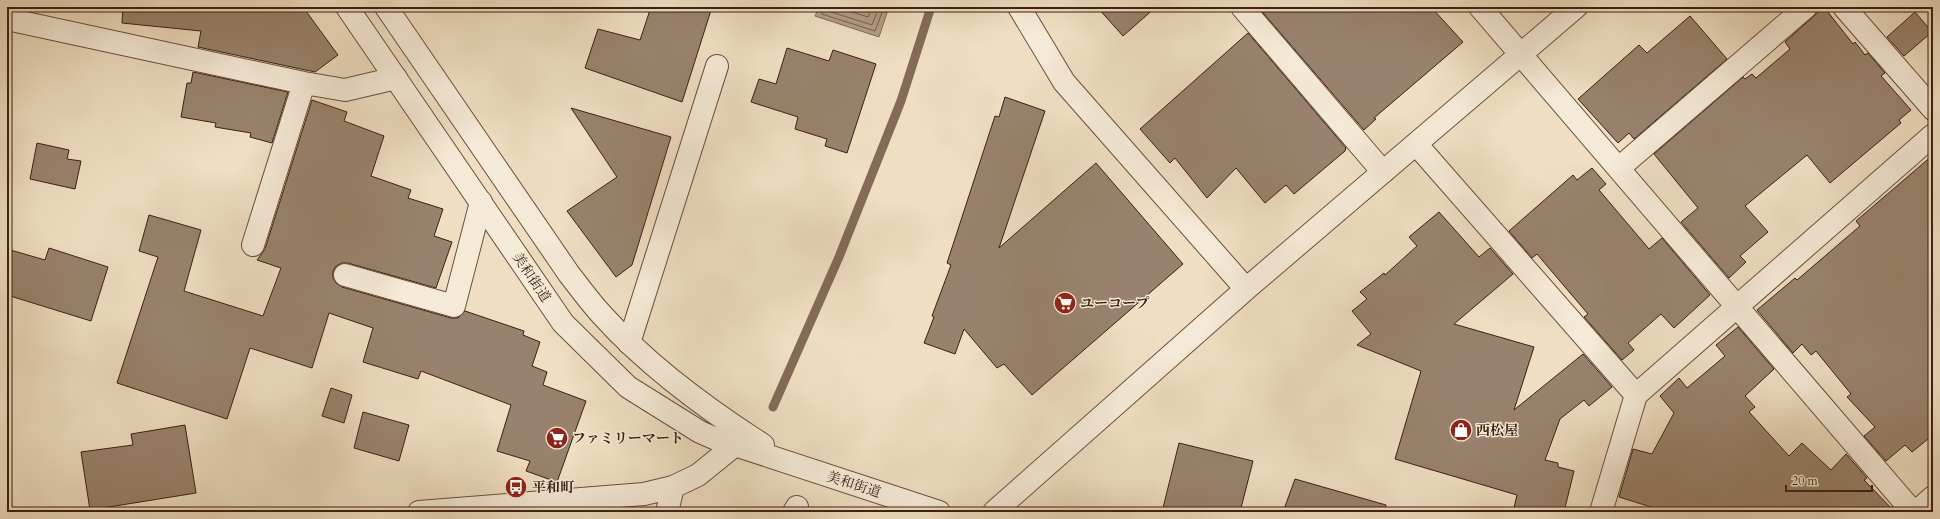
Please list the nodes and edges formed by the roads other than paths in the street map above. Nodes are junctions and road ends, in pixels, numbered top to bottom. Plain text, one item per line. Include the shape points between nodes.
1 (347, 7) edge
2 (386, 7) edge
3 (1019, 7) edge
4 (1242, 7) edge
5 (1480, 7) edge
6 (1576, 7) edge
7 (1806, 7) edge
8 (1844, 7) edge
9 (7, 19) edge
10 (1520, 55) junction
11 (717, 66) dead end
12 (396, 78) junction
13 (304, 83) junction
14 (1933, 109) edge
15 (1933, 135) edge
16 (1416, 144) junction
17 (1618, 168) junction
18 (1383, 172) junction
19 (481, 202) junction
20 (253, 245) dead end
21 (345, 275) dead end
22 (1246, 289) junction
23 (1738, 306) junction
24 (629, 343) junction
25 (1636, 395) junction
26 (735, 445) junction
27 (791, 463) junction
28 (673, 486) junction
29 (1933, 497) edge
30 (419, 512) edge
31 (667, 512) edge
32 (939, 512) edge
33 (994, 512) edge
34 (1601, 512) edge
35 (1914, 512) edge

1 - 12 street, 美和街道
2 - 24 street, 美和街道 via 569,274 600,314
3 - 22 street via 1064,82
4 - 18 street
5 - 10 street
6 - 10 street
7 - 17 street
8 - 14 street
9 - 13 street
10 - 16 street
10 - 17 street
11 - 24 street
12 - 13 street via 345,90
12 - 19 street, 美和街道
13 - 20 street
15 - 23 street
16 - 18 street
16 - 25 street
17 - 23 street
18 - 22 street
19 - 21 street via 454,306
19 - 26 street, 美和街道 via 563,323 628,387 700,432
22 - 33 street
23 - 25 street
23 - 35 street
24 - 27 street, 美和街道 via 714,414
25 - 34 street
26 - 27 street, 美和街道
26 - 28 street via 698,475
27 - 32 street, 美和街道
28 - 30 street via 644,494
28 - 31 street
29 - 35 street

